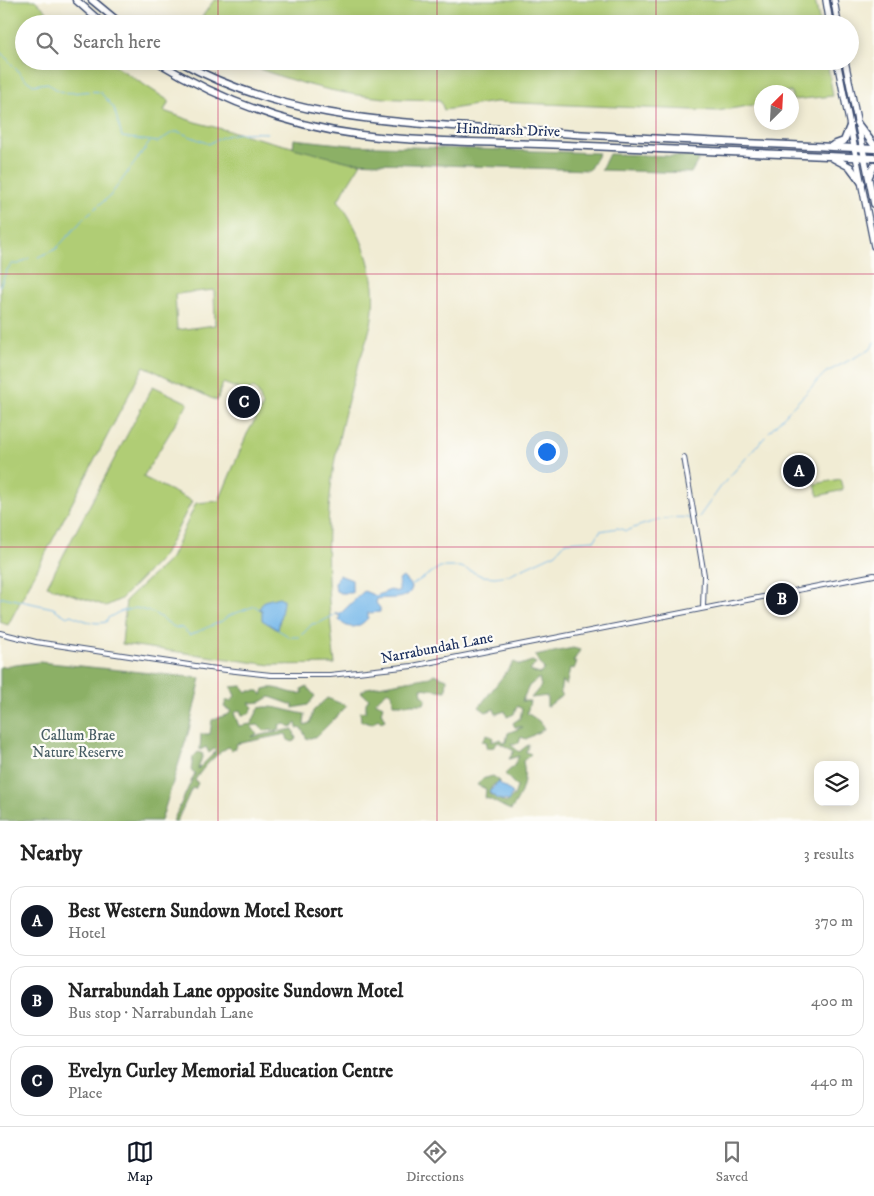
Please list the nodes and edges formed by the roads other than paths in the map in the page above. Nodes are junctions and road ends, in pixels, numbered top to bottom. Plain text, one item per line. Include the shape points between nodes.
1 (76, 0) edge
2 (92, 0) edge
3 (826, 0) edge
4 (834, 0) edge
5 (827, 8) junction
6 (93, 15) edge
7 (110, 15) edge
8 (829, 15) edge
9 (834, 15) edge
10 (836, 15) edge
11 (173, 70) edge
12 (198, 70) edge
13 (839, 70) edge
14 (847, 70) edge
15 (857, 123) junction
16 (850, 126) junction
17 (608, 137) junction
18 (874, 145) edge
19 (608, 147) junction
20 (804, 147) junction
21 (854, 148) junction
22 (863, 148) junction
23 (874, 149) edge
24 (826, 156) junction
25 (856, 158) junction
26 (865, 158) junction
27 (874, 158) edge
28 (874, 166) edge
29 (869, 176) junction
30 (862, 183) junction
31 (874, 204) edge
32 (874, 246) edge
33 (684, 457) dead end
34 (874, 574) edge
35 (703, 608) junction
36 (0, 633) edge

1 - 6 main road
2 - 7 main road
3 - 5 main road
4 - 10 main road
5 - 8 main road
5 - 9 main road
11 - 19 main road, Hindmarsh Drive via 247,106 333,130 393,138
12 - 17 main road, Hindmarsh Drive via 242,91 325,114
13 - 16 main road
14 - 15 main road
15 - 18 main road
15 - 22 main road
16 - 20 main road via 847,137 840,144
16 - 21 main road
17 - 19 main road
17 - 20 main road, Hindmarsh Drive
19 - 24 main road, Hindmarsh Drive
20 - 21 main road, Hindmarsh Drive
21 - 22 main road, Hindmarsh Drive
21 - 25 main road
22 - 23 main road, Hindmarsh Drive
22 - 26 main road
24 - 25 main road, Hindmarsh Drive
24 - 30 main road via 850,167
25 - 26 main road, Hindmarsh Drive
25 - 30 main road
26 - 27 main road, Hindmarsh Drive
26 - 29 main road
28 - 29 main road
29 - 31 main road
30 - 32 main road
33 - 35 street via 704,575
34 - 35 street, Narrabundah Lane
35 - 36 street, Narrabundah Lane via 412,666 324,676 271,675 209,668 36,642

